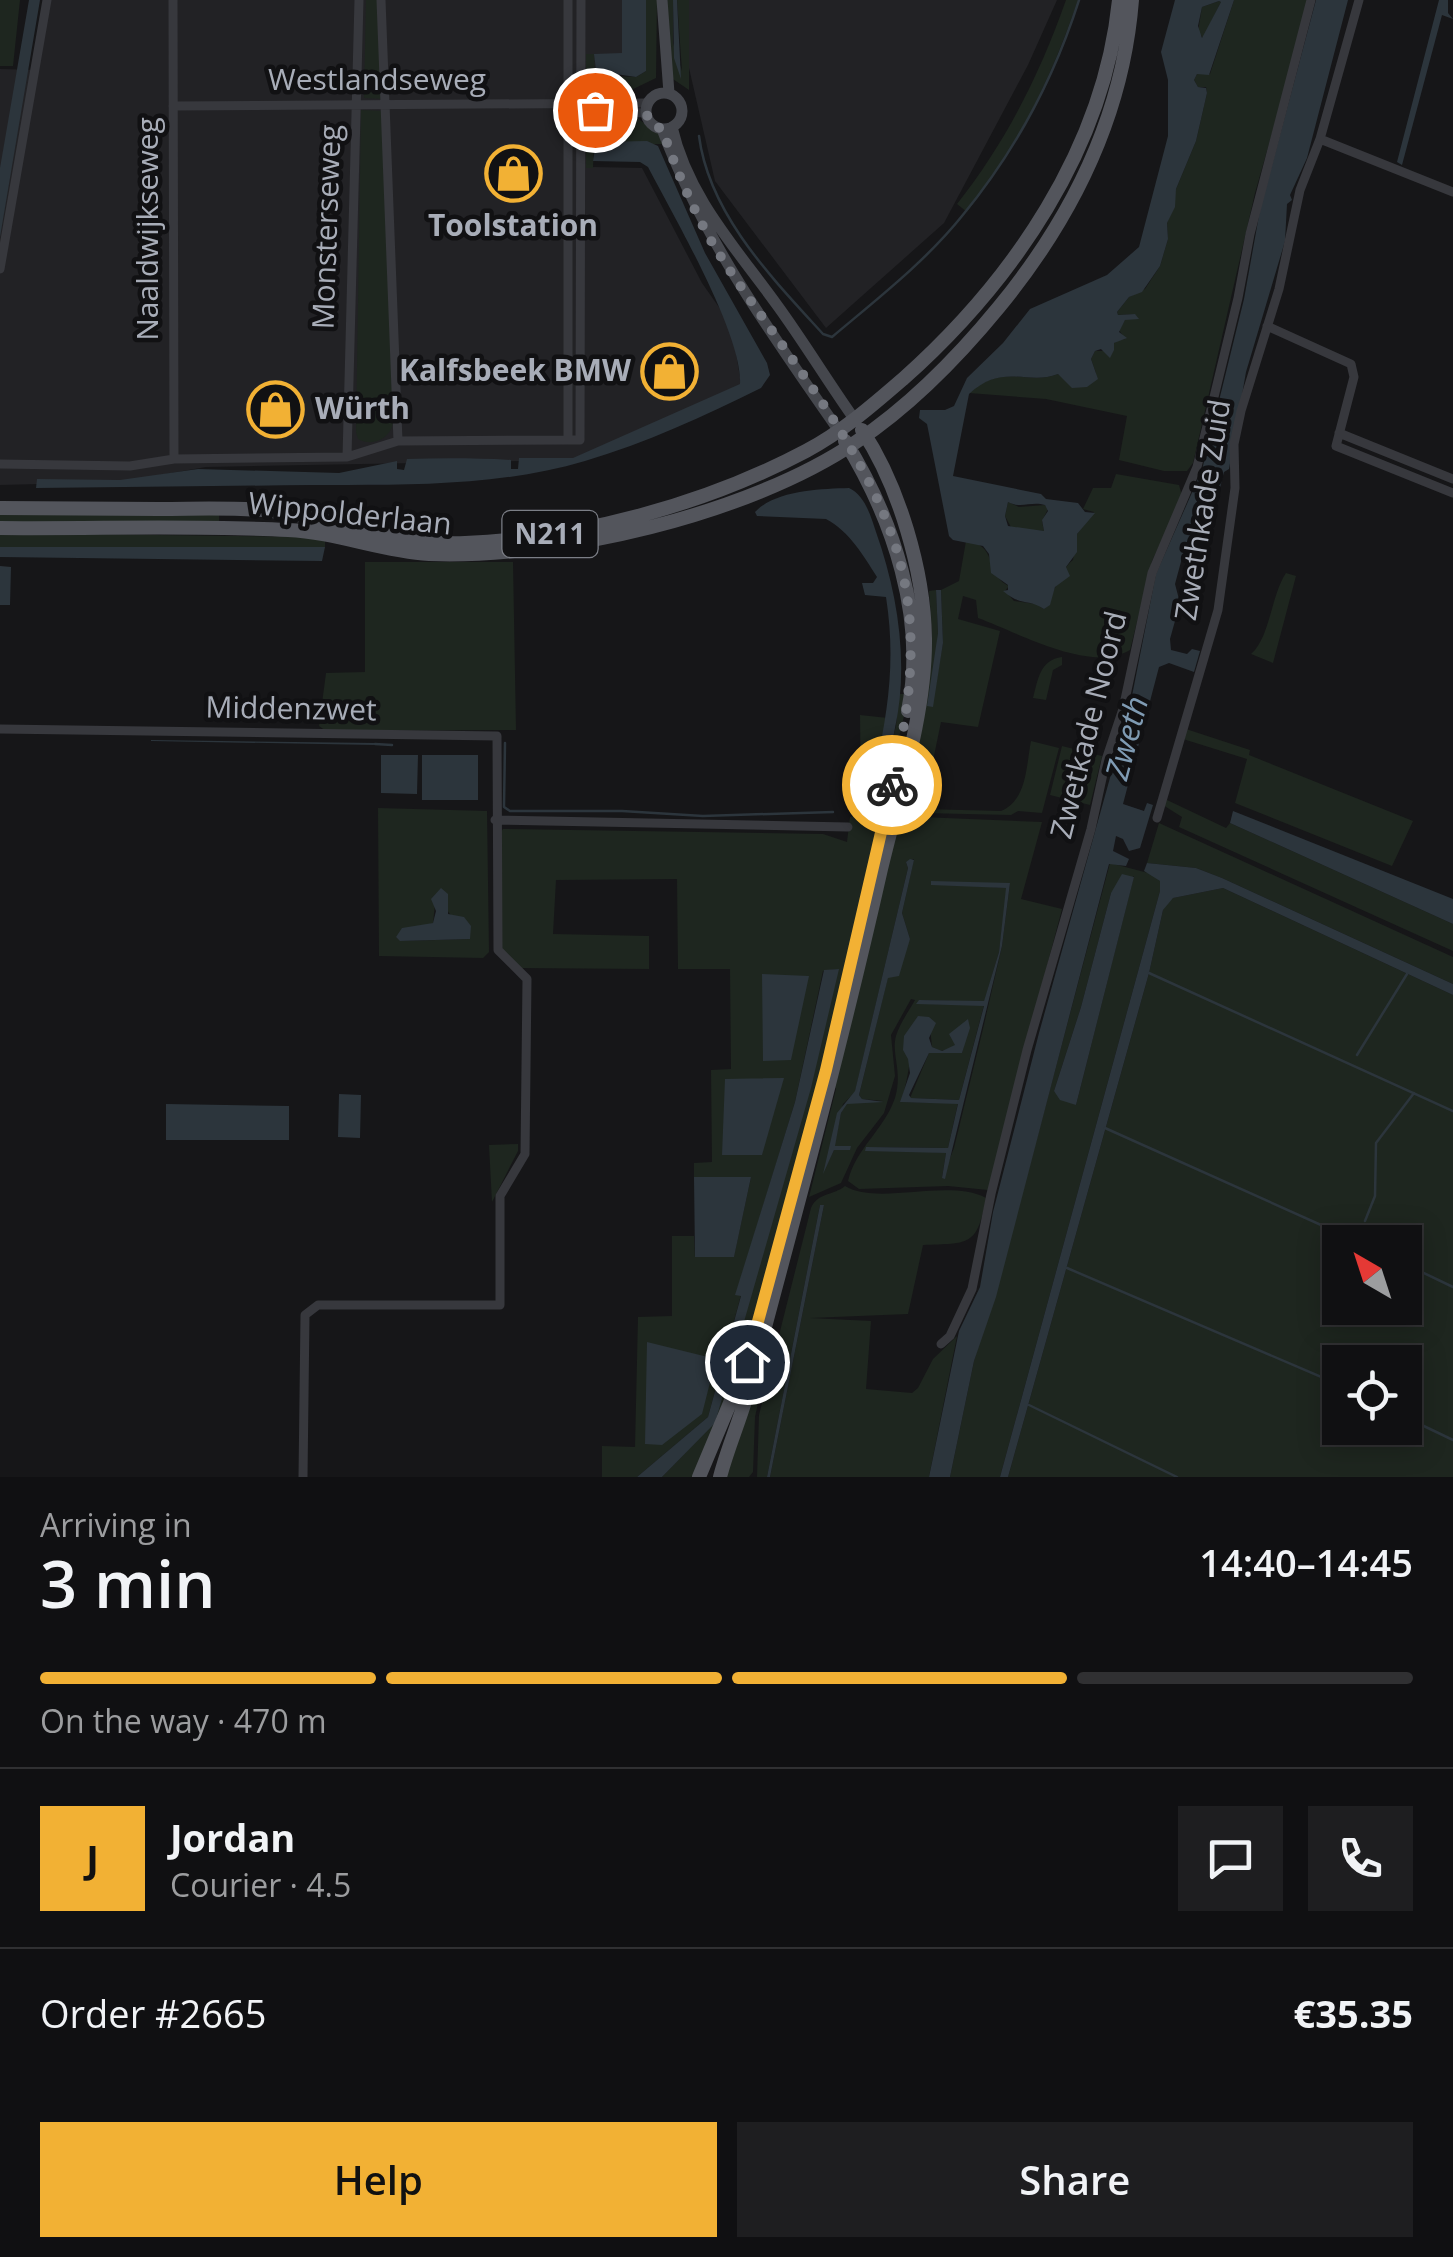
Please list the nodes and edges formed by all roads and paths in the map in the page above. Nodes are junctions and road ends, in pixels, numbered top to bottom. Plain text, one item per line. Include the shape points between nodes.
1 (47, 0) edge
2 (173, 0) edge
3 (359, 0) edge
4 (381, 0) edge
5 (568, 0) edge
6 (580, 0) edge
7 (662, 0) edge
8 (1119, 0) edge
9 (1132, 0) edge
10 (1311, 0) edge
11 (1359, 0) edge
12 (655, 101) junction
13 (356, 105) junction
14 (385, 105) junction
15 (568, 105) junction
16 (581, 105) junction
17 (174, 106) junction
18 (667, 128) junction
19 (1320, 139) junction
20 (1453, 192) edge
21 (0, 269) edge
22 (1267, 326) junction
23 (855, 420) junction
24 (839, 431) junction
25 (1339, 433) junction
26 (866, 436) junction
27 (568, 440) junction
28 (398, 441) junction
29 (849, 447) junction
30 (347, 456) junction
31 (174, 459) junction
32 (0, 464) edge
33 (1453, 479) edge
34 (1453, 493) edge
35 (0, 508) edge
36 (0, 528) edge
37 (0, 729) edge
38 (1157, 818) dead end
39 (496, 820) junction
40 (848, 827) dead end
41 (942, 1344) dead end
42 (303, 1477) edge
43 (701, 1477) edge
44 (717, 1477) edge

1 - 21 street
2 - 17 street, Naaldwijkseweg
3 - 13 street, Monsterseweg
4 - 14 street
5 - 15 street
6 - 16 street
7 - 12 main road
8 - 23 main road, Wippolderlaan / N211 via 1096,104 1050,202 971,312
9 - 26 main road, Wippolderlaan / N211 via 1106,127 1067,209 988,320
10 - 41 street, Zwetkade Noord via 1197,467 1152,573 1092,830 995,1176 972,1289
11 - 19 street, Zwethkade Zuid
12 - 16 street, Westlandseweg
12 - 18 main road via 651,124
12 - 18 main road via 678,98 680,120
13 - 14 street, Westlandseweg
13 - 17 street, Westlandseweg
13 - 30 street, Monsterseweg
14 - 15 street, Westlandseweg
14 - 28 street
15 - 16 street, Westlandseweg
15 - 27 street
16 - 27 street via 580,440
17 - 31 street, Naaldwijkseweg
18 - 23 main road via 711,217
18 - 24 main road via 714,246
19 - 20 street
19 - 22 street, Zwethkade Zuid via 1300,190
22 - 25 street via 1351,364 1354,377
22 - 38 street, Zwethkade Zuid via 1234,444 1235,488 1218,610
23 - 24 main road, Wippolderlaan / N211
23 - 26 main road
24 - 29 main road
24 - 35 main road, Wippolderlaan / N211 via 774,467 670,506 488,542 409,541 245,509
25 - 33 street
25 - 34 street via 1336,446
26 - 29 main road, Wippolderlaan / N211
26 - 44 main road via 903,518 920,598 921,686 834,1070 745,1401
27 - 28 street
28 - 30 street
29 - 36 main road, Wippolderlaan / N211 via 751,494 662,524 488,552 415,552 288,530
29 - 43 main road via 900,564 910,628 909,703 811,1127 747,1362
30 - 31 street
31 - 32 street via 130,466
37 - 39 street, Middenzwet via 497,736
39 - 40 street
39 - 42 street, Middenzwet via 498,950 526,979 525,1154 500,1196 500,1305 318,1305 305,1315

